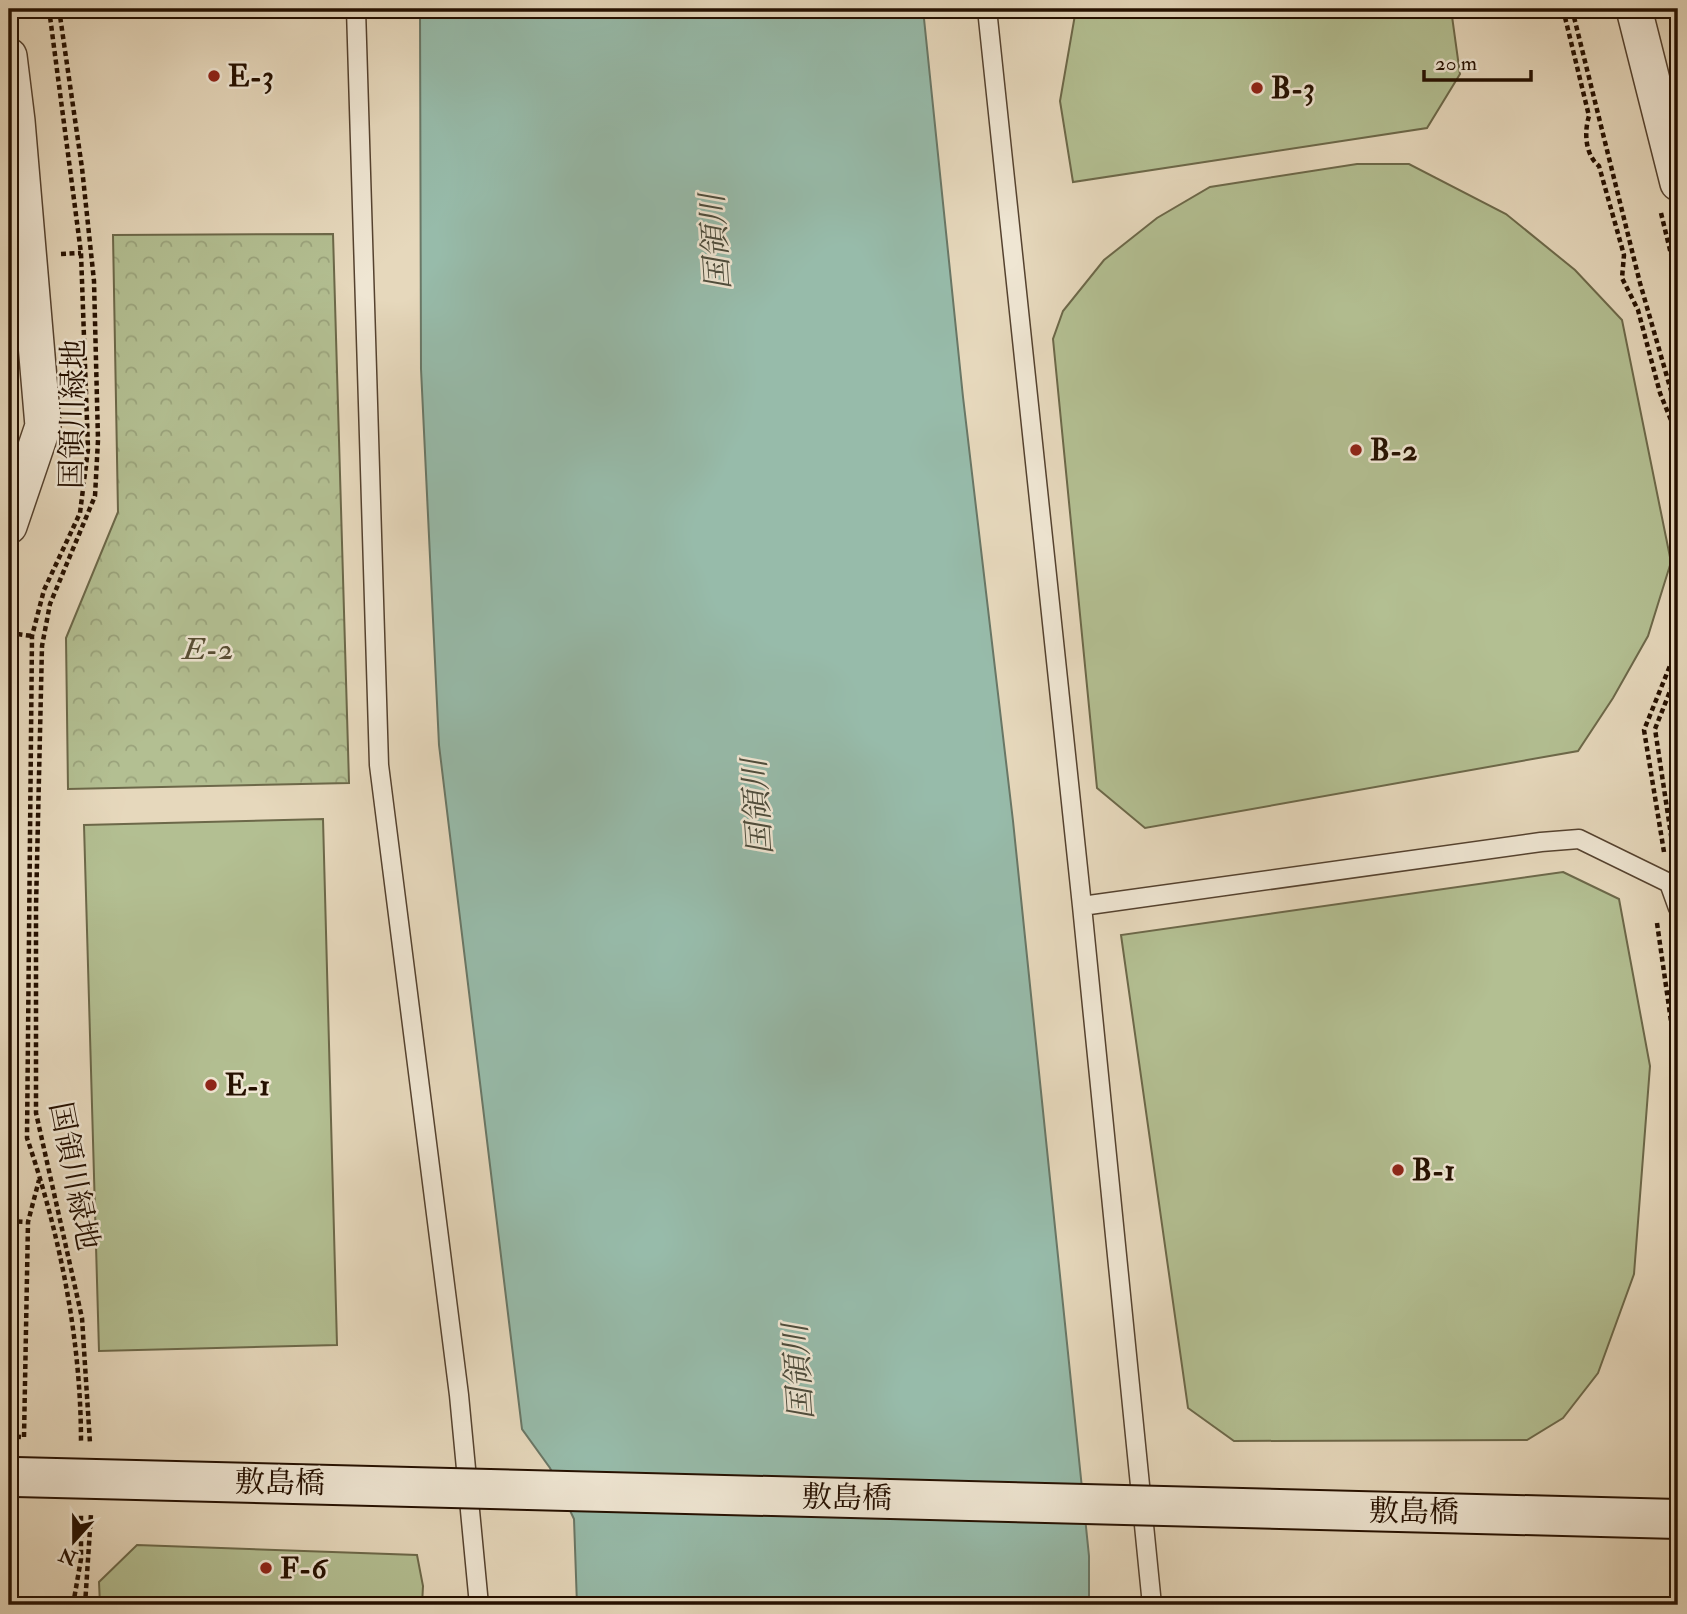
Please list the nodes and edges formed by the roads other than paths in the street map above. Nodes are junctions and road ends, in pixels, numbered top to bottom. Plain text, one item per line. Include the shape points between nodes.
1 (356, 9) edge
2 (987, 9) edge
3 (1634, 9) edge
4 (9, 56) edge
5 (1668, 100) edge
6 (1678, 183) edge
7 (9, 526) edge
8 (1082, 906) junction
9 (1678, 908) edge
10 (16, 1477) dead end
11 (1678, 1518) edge
12 (479, 1605) edge
13 (1152, 1605) edge

1 - 12 lane via 379,765 459,1395
2 - 8 lane
3 - 5 street
4 - 7 street via 43,426
5 - 6 street
8 - 9 lane via 1579,839 1665,881
8 - 13 lane
10 - 11 street, 敷島橋, bridge

